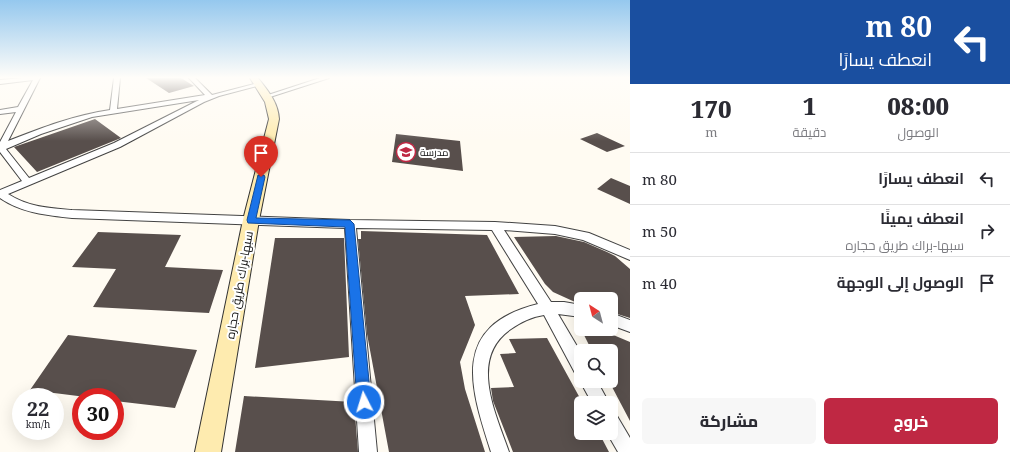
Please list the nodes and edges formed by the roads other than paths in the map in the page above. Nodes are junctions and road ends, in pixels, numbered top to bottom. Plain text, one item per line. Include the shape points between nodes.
1 (26, 99) edge
2 (114, 99) edge
3 (192, 99) edge
4 (206, 99) edge
5 (268, 99) edge
6 (21, 109) junction
7 (113, 111) junction
8 (0, 112) edge
9 (0, 148) edge
10 (27, 182) junction
11 (0, 194) edge
12 (251, 220) junction
13 (350, 224) junction
14 (495, 226) junction
15 (628, 252) edge
16 (547, 307) junction
17 (574, 309) edge
18 (618, 322) edge
19 (630, 326) edge
20 (574, 355) edge
21 (618, 434) edge
22 (208, 452) edge
23 (368, 452) edge
24 (500, 452) edge
25 (628, 452) edge

1 - 6 street
2 - 7 street
3 - 7 street
4 - 10 street via 124,142
5 - 12 main road, سبها-براك طريق حجاره via 274,108 274,119
6 - 8 street
6 - 9 street
7 - 9 street via 61,124
9 - 10 street
10 - 11 street
11 - 12 street via 16,204 39,211
12 - 13 street
12 - 22 main road, سبها-براك طريق حجاره
13 - 14 street
13 - 23 street
14 - 15 street via 569,232
14 - 16 street
16 - 17 street
16 - 20 street
16 - 24 street via 523,314 496,329 480,358 481,394
18 - 19 street
21 - 25 street

